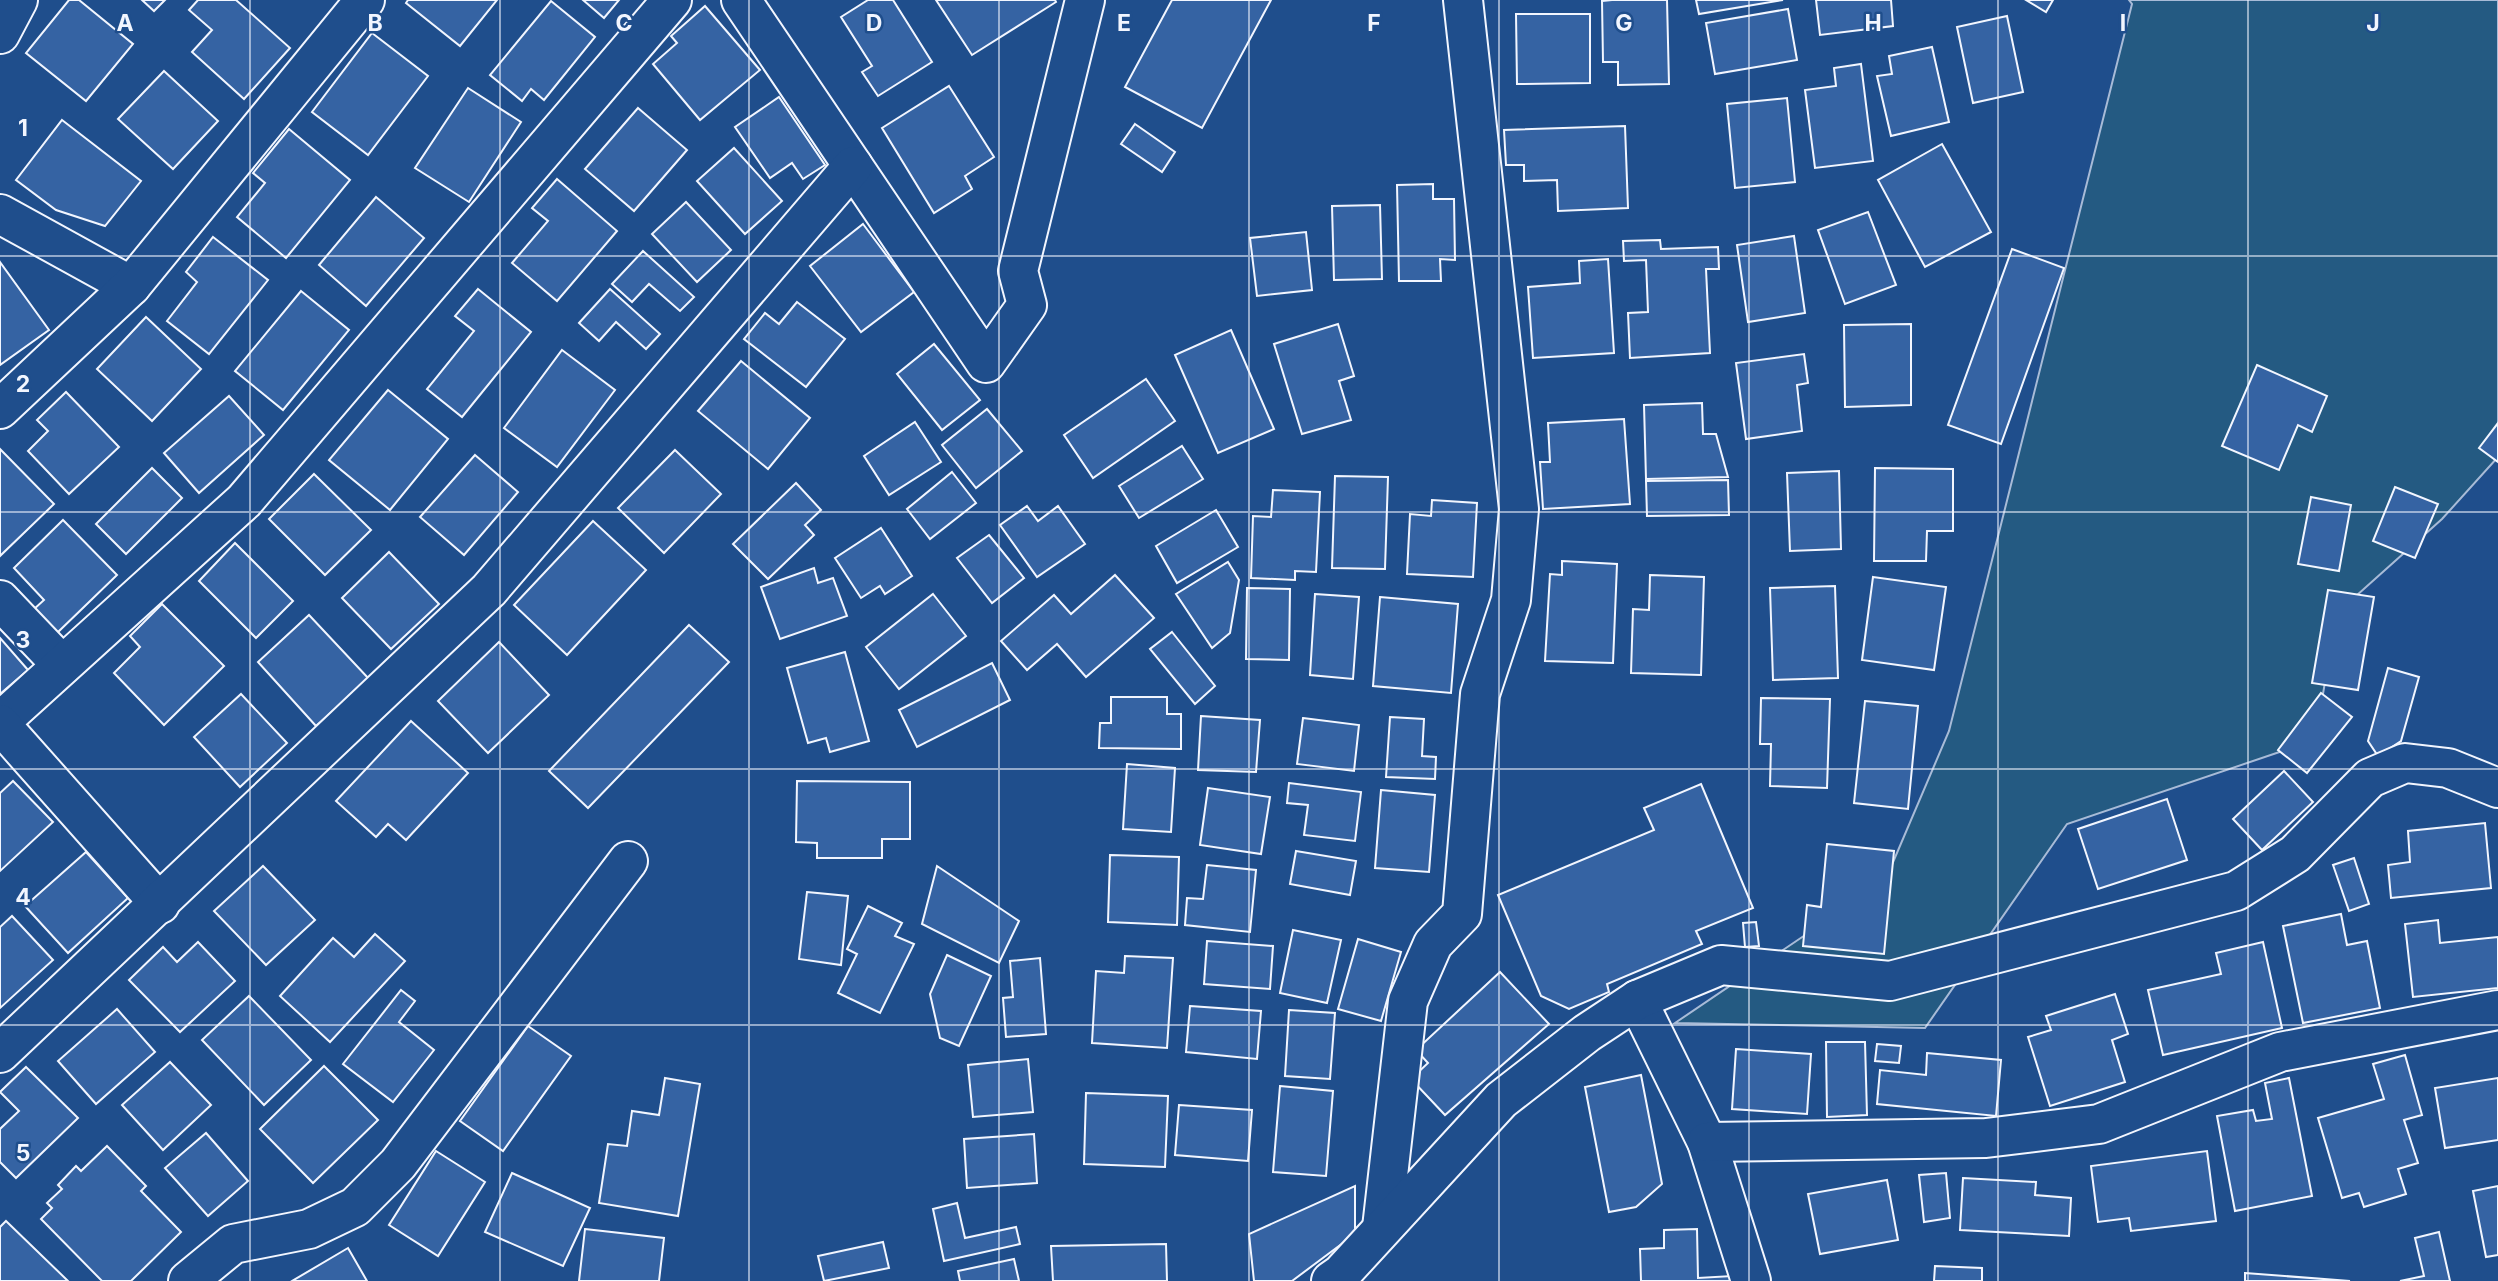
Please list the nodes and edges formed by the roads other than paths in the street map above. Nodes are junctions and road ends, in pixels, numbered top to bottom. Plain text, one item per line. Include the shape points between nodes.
1 (18, 0) edge
2 (365, 0) edge
3 (672, 0) edge
4 (741, 0) edge
5 (1085, 0) edge
6 (1463, 0) edge
7 (0, 34) edge
8 (853, 166) junction
9 (0, 214) edge
10 (131, 286) junction
11 (0, 409) edge
12 (0, 600) edge
13 (62, 665) junction
14 (0, 723) edge
15 (2498, 788) edge
16 (628, 861) dead end
17 (160, 904) junction
18 (1637, 1000) junction
19 (2498, 1010) edge
20 (0, 1053) edge
21 (1707, 1142) junction
22 (1382, 1228) junction
23 (188, 1281) edge
24 (1331, 1281) edge
25 (1751, 1281) edge

1 - 7 street
2 - 10 street
3 - 13 street via 244,501
4 - 8 street
5 - 8 street via 1018,271 1027,305 986,363
6 - 22 street via 1519,509 1511,600 1480,694 1462,914 1433,944 1408,1000
8 - 17 street via 489,590
9 - 10 street
10 - 11 street
12 - 13 street
13 - 14 street
14 - 17 street
15 - 18 street via 2448,768 2405,763 2370,778 2295,854 2236,891 1890,981 1721,965
16 - 23 street via 398,1164 355,1207 309,1229 233,1244
17 - 20 street
18 - 21 street
18 - 22 street via 1501,1100
19 - 21 street via 2280,1052 2099,1124 1986,1138
21 - 25 street
22 - 24 street

